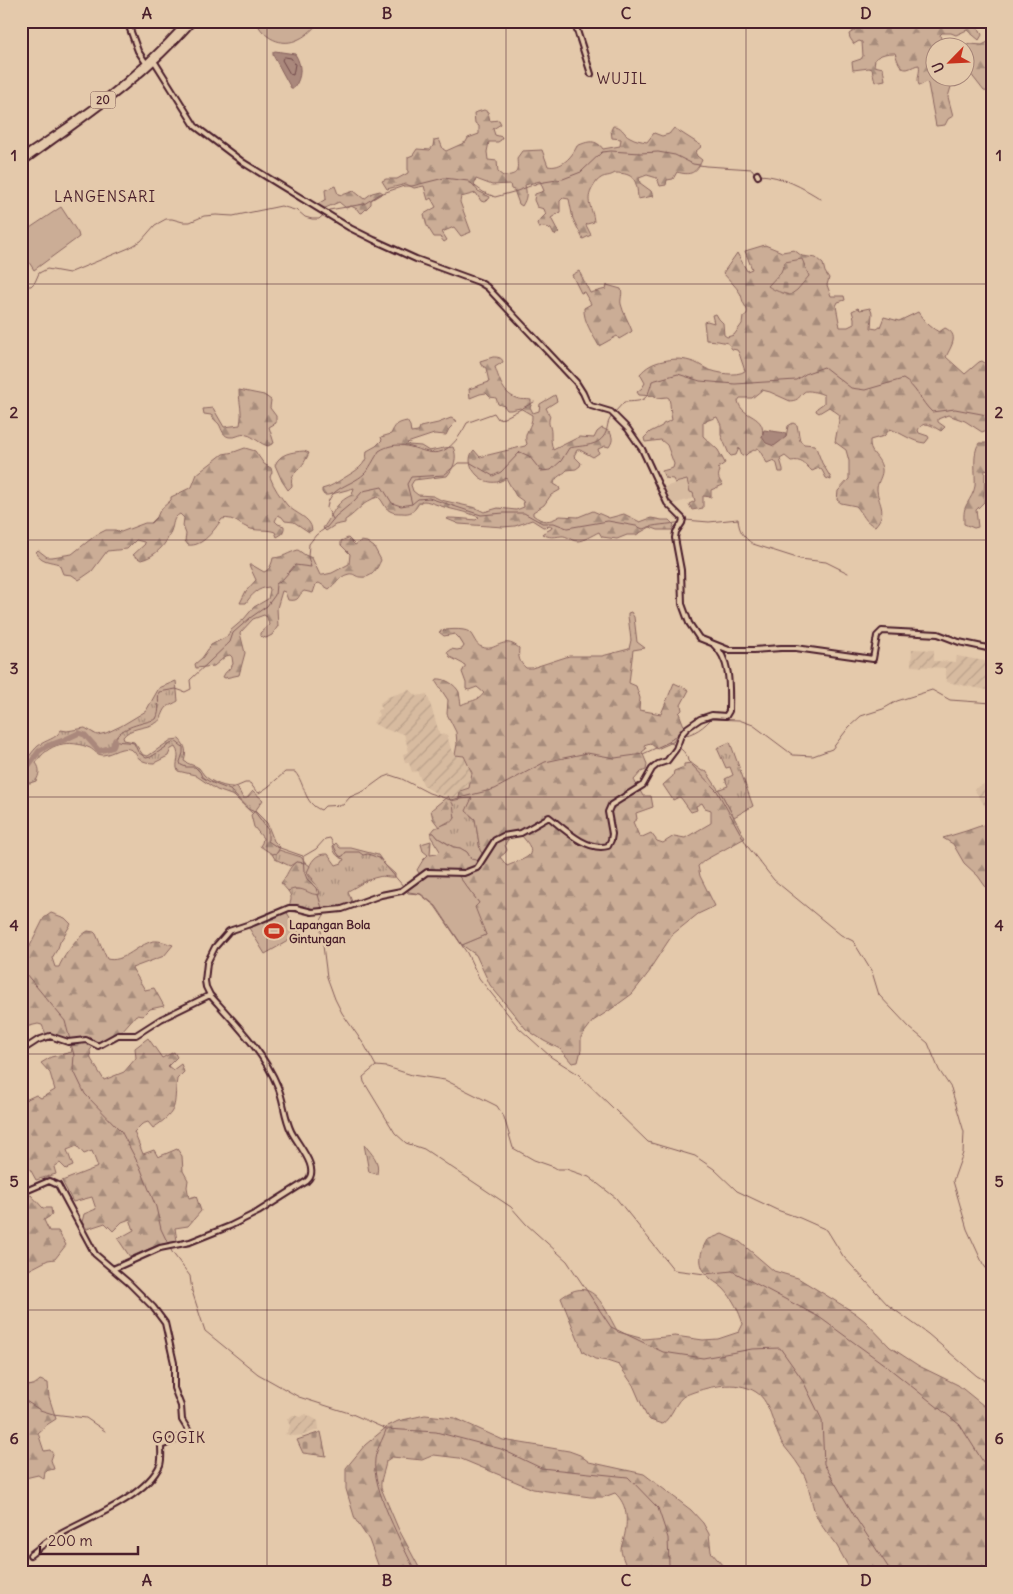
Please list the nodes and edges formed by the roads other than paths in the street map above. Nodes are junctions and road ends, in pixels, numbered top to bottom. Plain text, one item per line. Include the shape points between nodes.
1 (128, 21) edge
2 (188, 21) edge
3 (193, 21) edge
4 (574, 21) edge
5 (153, 59) junction
6 (146, 63) junction
7 (592, 74) dead end
8 (21, 158) edge
9 (21, 163) edge
10 (713, 644) junction
11 (992, 649) edge
12 (210, 995) junction
13 (21, 1050) edge
14 (21, 1193) edge
15 (113, 1269) junction
16 (30, 1555) dead end

1 - 6 street via 138,52
2 - 5 highway, 20
3 - 5 highway, 20
4 - 7 street
5 - 6 highway, 20
5 - 9 highway, 20 via 111,99
5 - 10 street via 200,130 244,162 350,228 487,287 576,382 587,402 616,416 642,449 668,505 683,521 675,538 681,570 682,608 696,636
6 - 8 highway, 20 via 101,102
10 - 11 street via 728,650 796,648 873,659 877,636 882,631 938,634
10 - 12 street via 728,667 729,711 726,716 712,715 687,728 667,761 652,769 643,785 611,805 608,812 612,834 608,846 594,847 549,817 521,832 495,840 477,868 464,873 427,872 401,891 346,908 319,912 289,908 232,929 207,962 206,984
12 - 13 street via 136,1035 118,1036 98,1046 86,1040 68,1042 47,1036
12 - 15 street via 268,1066 278,1087 290,1130 310,1162 312,1174 296,1188 230,1226 190,1242 170,1245
14 - 15 street via 49,1180 56,1183 93,1251
15 - 16 street via 165,1324 174,1363 174,1388 182,1420 190,1433 161,1446 157,1470 129,1497 47,1542

